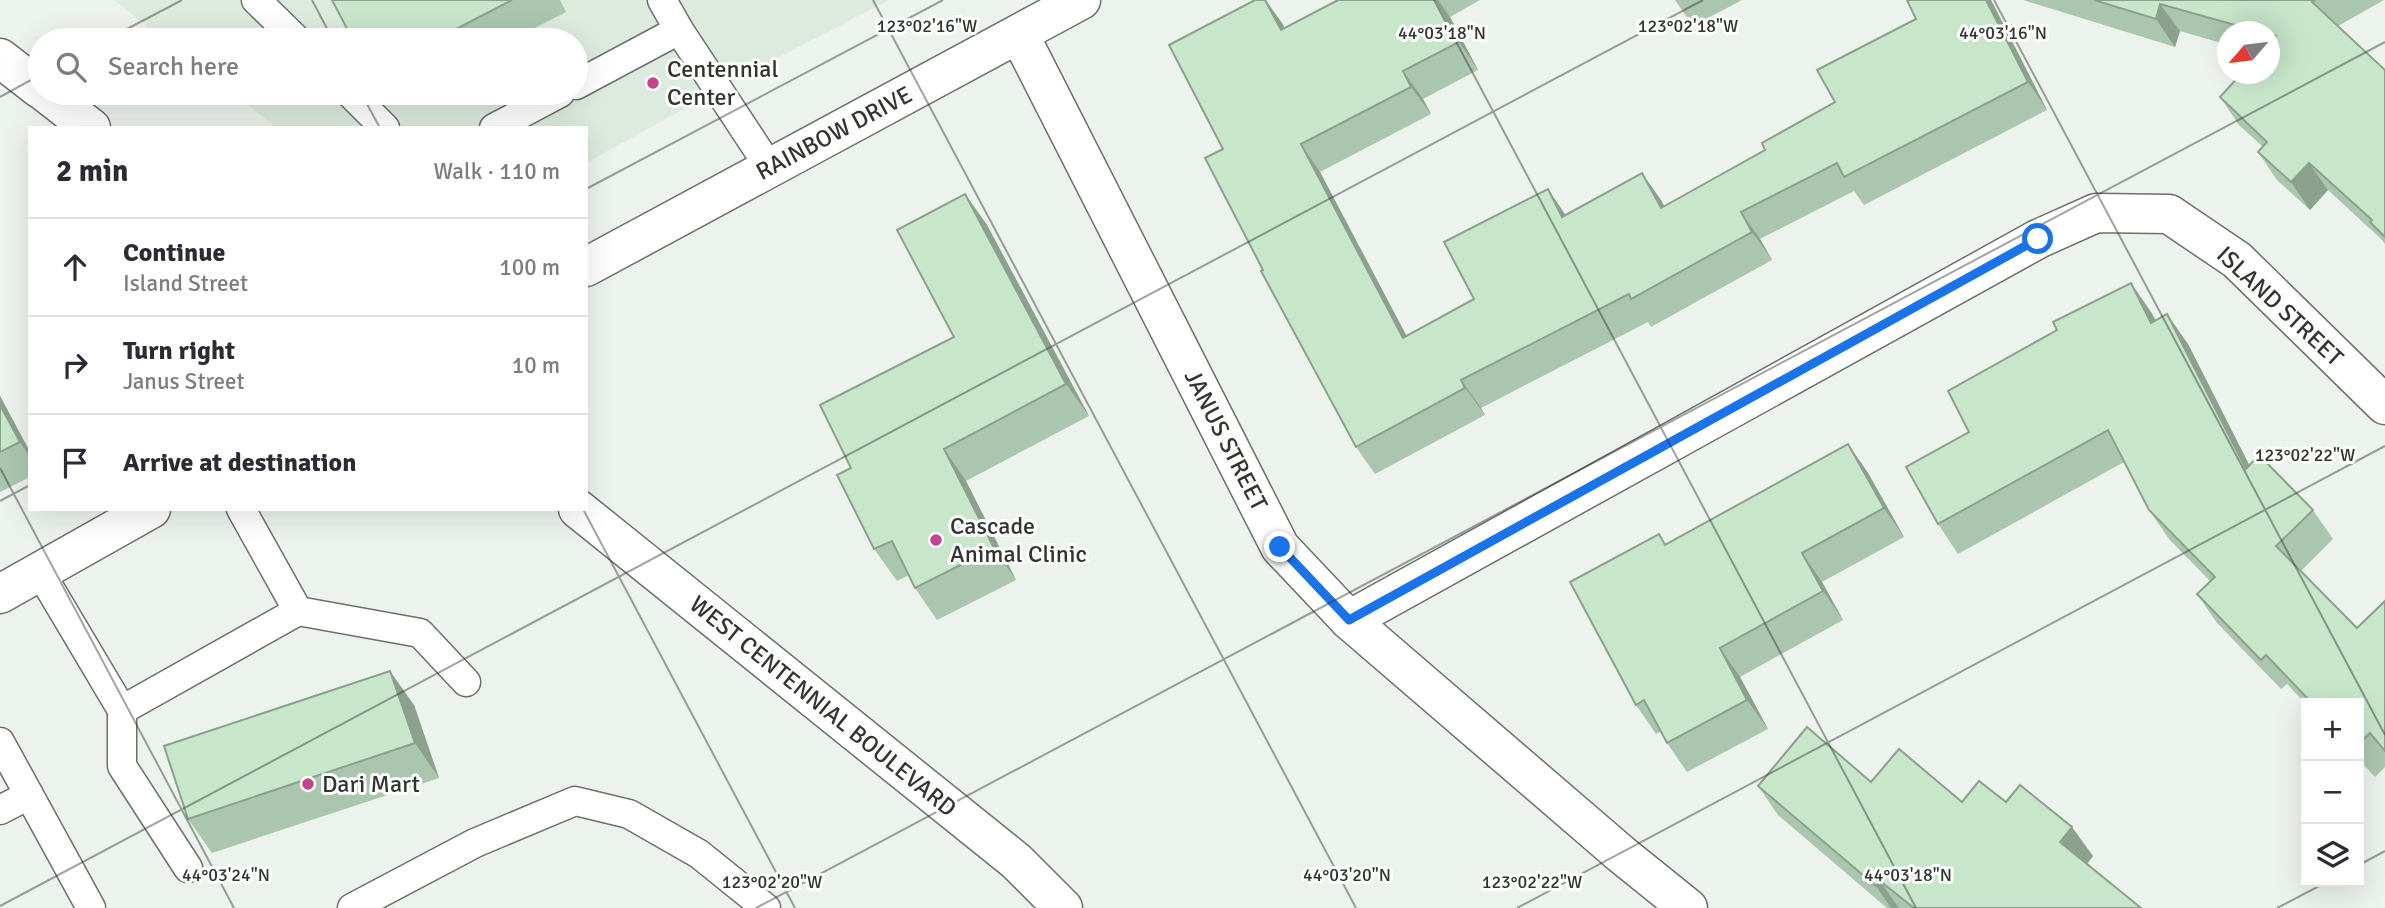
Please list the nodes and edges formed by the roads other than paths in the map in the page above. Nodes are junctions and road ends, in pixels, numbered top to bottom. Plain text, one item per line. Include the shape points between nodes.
1 (256, 0) edge
2 (662, 0) edge
3 (1081, 0) edge
4 (285, 28) edge
5 (679, 30) junction
6 (1019, 34) junction
7 (0, 58) edge
8 (588, 79) edge
9 (28, 80) edge
10 (61, 105) edge
11 (362, 105) edge
12 (537, 105) edge
13 (88, 126) edge
14 (383, 126) edge
15 (498, 126) edge
16 (770, 168) junction
17 (588, 266) edge
18 (2385, 405) edge
19 (147, 511) edge
20 (242, 511) edge
21 (580, 511) edge
22 (40, 572) junction
23 (0, 594) edge
24 (298, 611) junction
25 (1349, 620) junction
26 (466, 682) dead end
27 (122, 710) junction
28 (0, 742) edge
29 (29, 794) junction
30 (0, 810) edge
31 (188, 869) dead end
32 (90, 908) edge
33 (352, 908) edge
34 (766, 908) edge
35 (1063, 908) edge
36 (1688, 908) edge

1 - 4 lane
2 - 5 lane
3 - 6 street, RAINBOW DRIVE
5 - 8 lane
5 - 16 lane
6 - 16 street, RAINBOW DRIVE
6 - 25 street, JANUS STREET via 1280,547
7 - 9 street
10 - 13 street
11 - 14 lane
12 - 15 lane
16 - 17 street, RAINBOW DRIVE
18 - 25 street, ISLAND STREET via 2237,260 2169,214 2096,213 2038,239
19 - 22 street
20 - 24 lane
21 - 35 street, WEST CENTENNIAL BOULEVARD via 1016,861
22 - 23 street
22 - 27 lane
24 - 26 lane via 420,633
24 - 27 lane
25 - 36 street, JANUS STREET
27 - 31 lane via 122,766
28 - 29 lane
29 - 30 lane
29 - 32 lane
33 - 34 lane via 475,843 575,802 629,814 699,854

